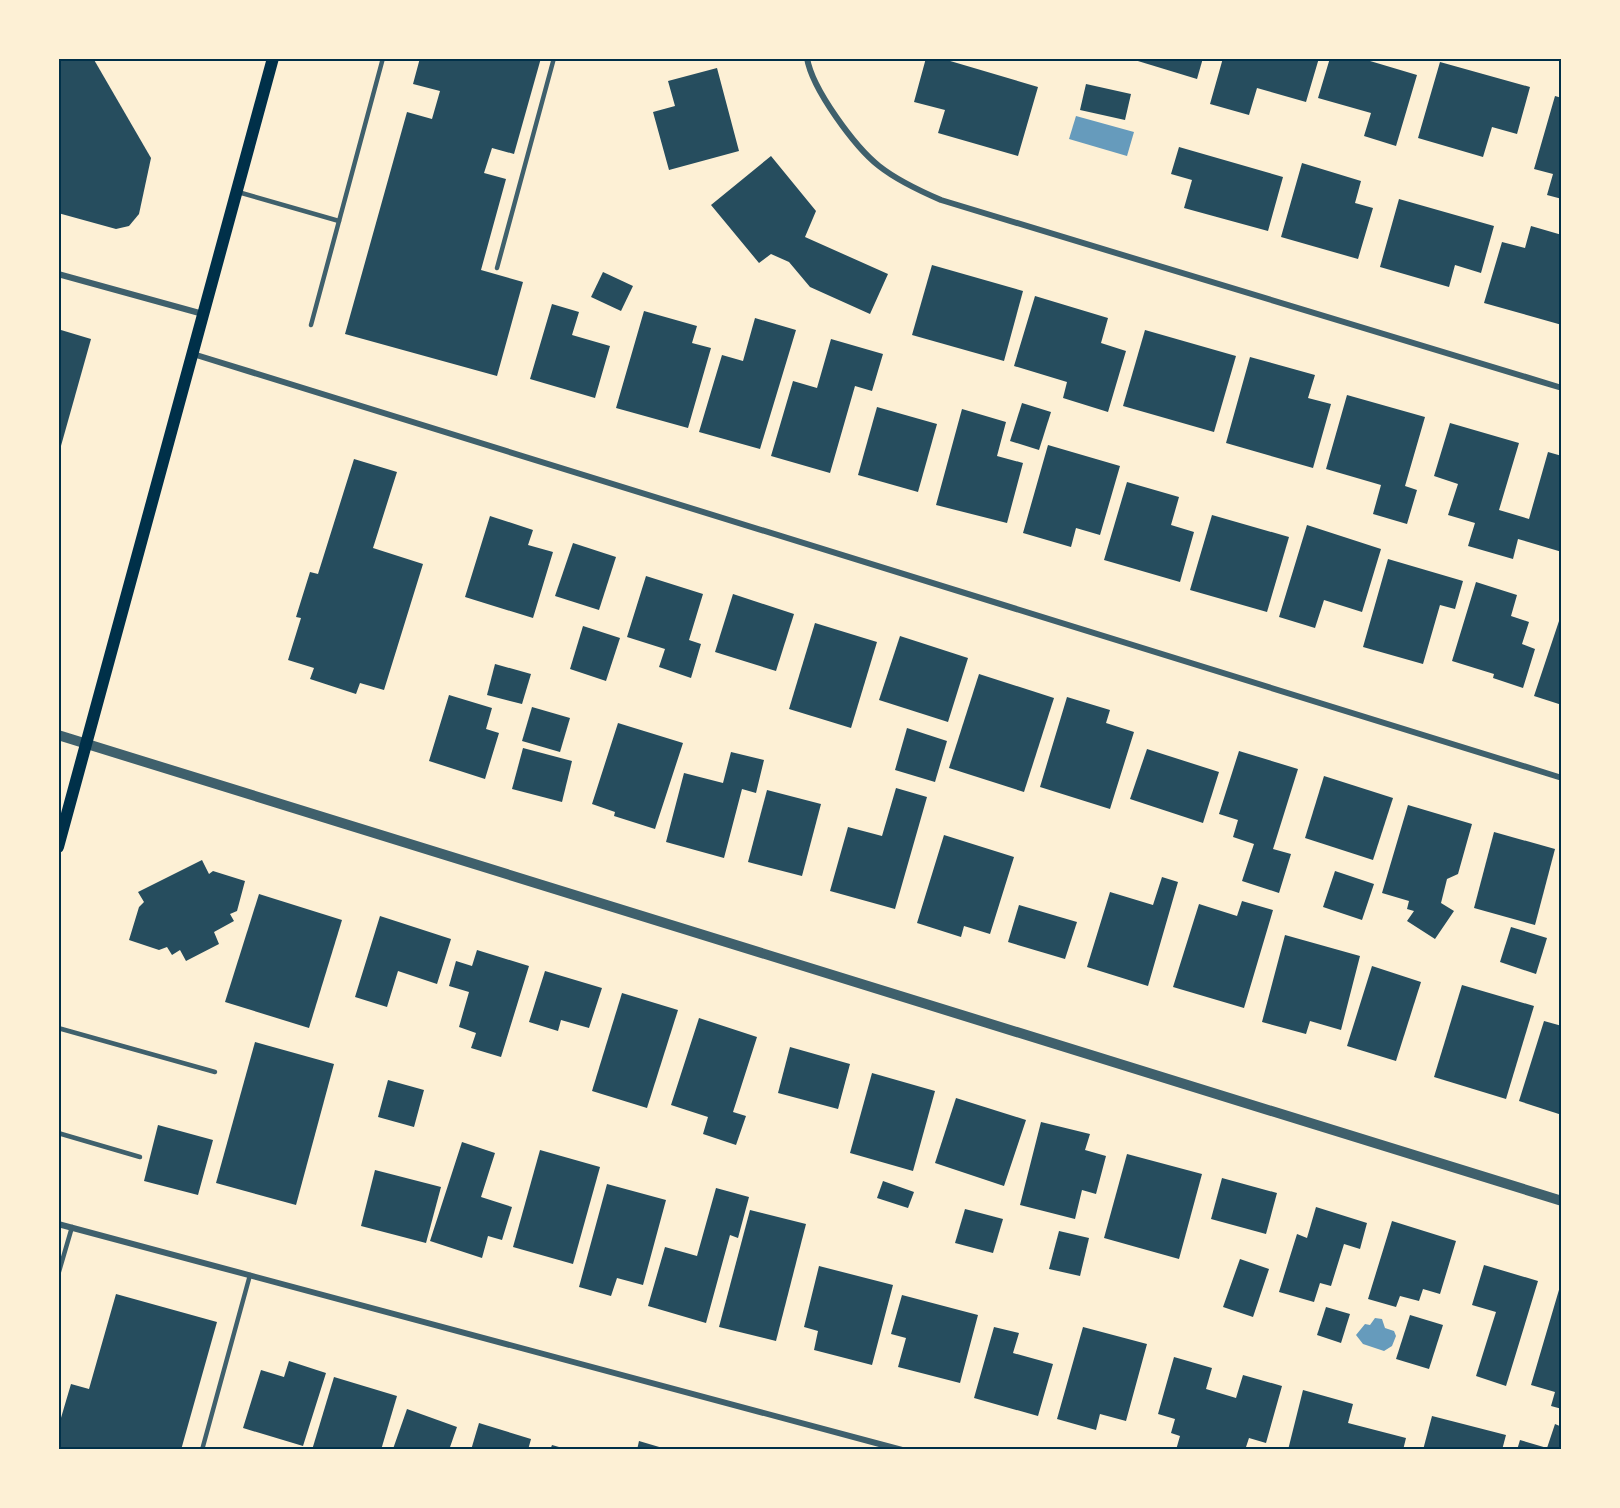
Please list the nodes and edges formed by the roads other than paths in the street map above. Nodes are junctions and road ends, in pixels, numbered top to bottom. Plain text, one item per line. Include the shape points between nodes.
1 (273, 58) edge
2 (383, 58) edge
3 (554, 58) edge
4 (807, 58) edge
5 (237, 192) junction
6 (339, 221) junction
7 (497, 268) dead end
8 (58, 274) edge
9 (203, 314) junction
10 (311, 325) dead end
11 (193, 354) junction
12 (1562, 388) edge
13 (58, 735) edge
14 (87, 744) junction
15 (1562, 778) edge
16 (63, 810) edge
17 (58, 848) edge
18 (58, 1028) edge
19 (215, 1072) dead end
20 (58, 1133) edge
21 (140, 1157) dead end
22 (1562, 1201) edge
23 (58, 1224) edge
24 (72, 1227) junction
25 (58, 1275) edge
26 (250, 1275) junction
27 (202, 1449) edge
28 (902, 1449) edge

1 - 5 main road
2 - 6 lane
3 - 7 lane
4 - 12 street via 826,101 847,132 879,166 941,200
5 - 6 lane
5 - 9 main road
6 - 10 lane
8 - 9 street
9 - 11 main road
11 - 14 main road
11 - 15 street
13 - 14 street
14 - 16 main road
14 - 22 street
16 - 17 main road
18 - 19 lane
20 - 21 lane
23 - 24 street
24 - 25 lane
24 - 26 street
26 - 27 lane
26 - 28 street

